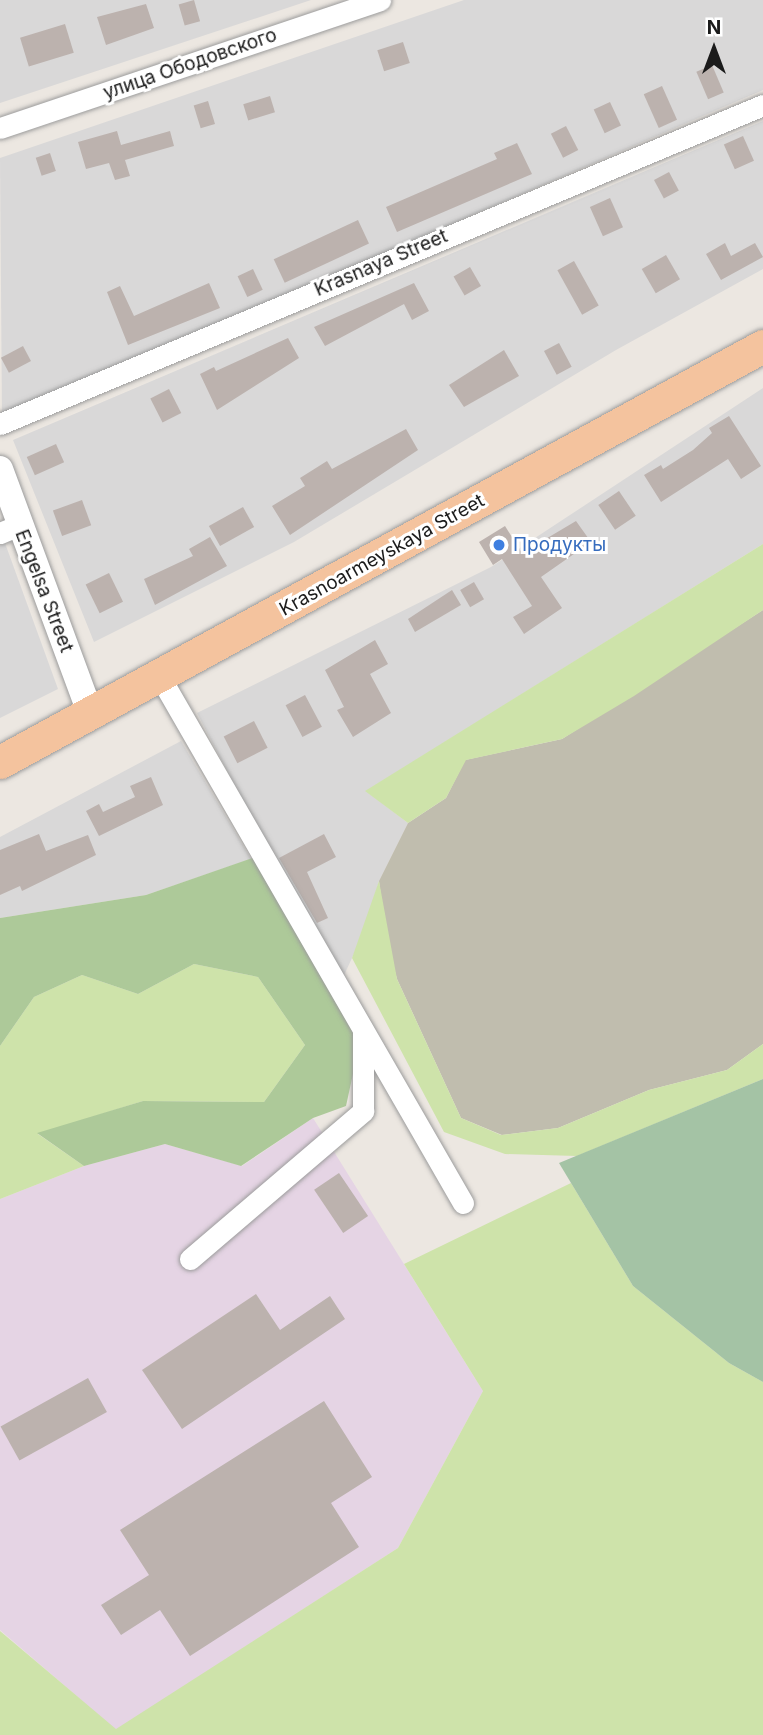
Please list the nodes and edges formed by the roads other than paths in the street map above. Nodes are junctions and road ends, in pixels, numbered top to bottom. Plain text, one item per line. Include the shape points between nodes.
1 (380, 0) edge
2 (763, 105) edge
3 (0, 128) edge
4 (763, 346) edge
5 (0, 424) edge
6 (0, 469) edge
7 (10, 529) edge
8 (160, 677) junction
9 (90, 712) junction
10 (0, 762) edge
11 (363, 1028) junction
12 (463, 1203) dead end
13 (190, 1259) dead end

1 - 3 street, улица Ободовского
2 - 5 street, Krasnaya Street
4 - 8 main road, Krasnoarmeyskaya Street
6 - 7 street, Engelsa Street
7 - 9 street, Engelsa Street
8 - 9 main road, Krasnoarmeyskaya Street
8 - 11 street
9 - 10 main road, Krasnoarmeyskaya Street
11 - 12 street
11 - 13 street via 363,1111

